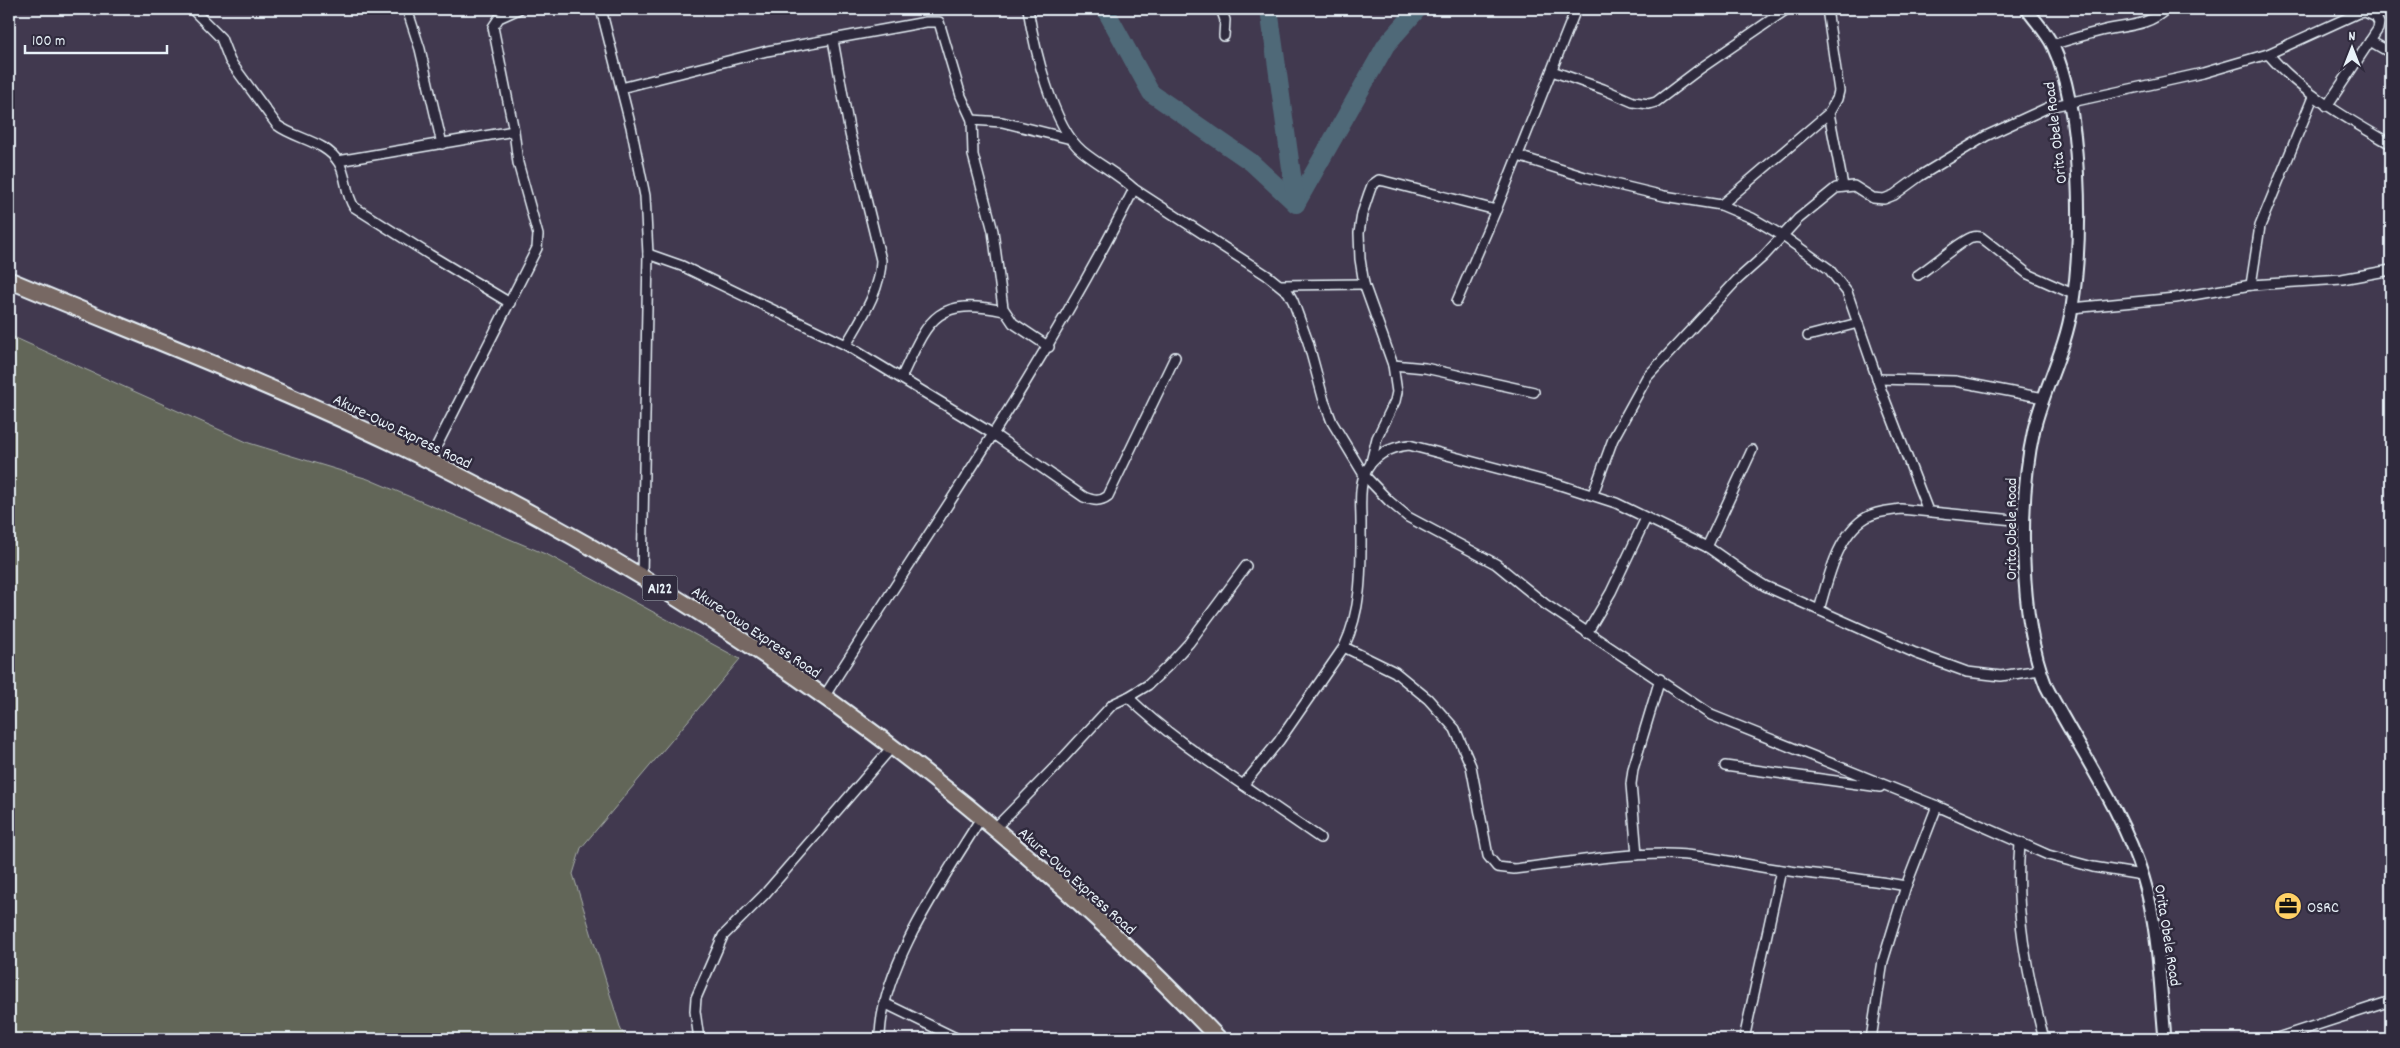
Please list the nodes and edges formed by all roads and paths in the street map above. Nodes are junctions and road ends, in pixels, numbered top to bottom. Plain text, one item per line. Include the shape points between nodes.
1 (192, 9) edge
2 (407, 9) edge
3 (520, 9) edge
4 (601, 9) edge
5 (1028, 9) edge
6 (1221, 9) edge
7 (1576, 9) edge
8 (1787, 9) edge
9 (1828, 9) edge
10 (2027, 9) edge
11 (2166, 9) edge
12 (1224, 36) dead end
13 (833, 40) junction
14 (2370, 41) junction
15 (2052, 45) junction
16 (2391, 53) edge
17 (2268, 54) junction
18 (1552, 71) junction
19 (621, 88) junction
20 (2313, 97) junction
21 (2070, 101) junction
22 (2327, 106) junction
23 (1829, 113) junction
24 (972, 120) junction
25 (514, 131) junction
26 (1071, 139) junction
27 (442, 144) junction
28 (2391, 144) edge
29 (1518, 156) junction
30 (338, 161) junction
31 (1843, 186) junction
32 (1134, 189) junction
33 (1721, 205) junction
34 (1496, 210) junction
35 (1783, 236) junction
36 (648, 254) junction
37 (2391, 270) edge
38 (1918, 275) dead end
39 (9, 280) edge
40 (1364, 284) junction
41 (1281, 285) junction
42 (2251, 285) junction
43 (2073, 294) junction
44 (1457, 301) dead end
45 (510, 303) junction
46 (2072, 308) junction
47 (1004, 311) junction
48 (1858, 323) junction
49 (1808, 336) dead end
50 (846, 345) junction
51 (1048, 347) junction
52 (1174, 356) dead end
53 (1393, 365) junction
54 (901, 378) junction
55 (1877, 379) junction
56 (1534, 392) dead end
57 (2044, 398) junction
58 (993, 434) junction
59 (1752, 450) dead end
60 (429, 461) junction
61 (1370, 466) junction
62 (1364, 475) junction
63 (1593, 494) junction
64 (1928, 511) junction
65 (1646, 518) junction
66 (2024, 521) junction
67 (1707, 547) junction
68 (1246, 566) dead end
69 (642, 577) junction
70 (1819, 610) junction
71 (1586, 633) junction
72 (1344, 647) junction
73 (2040, 670) junction
74 (1660, 679) junction
75 (824, 697) junction
76 (1128, 697) junction
77 (892, 746) junction
78 (1725, 766) dead end
79 (1243, 785) junction
80 (1892, 788) junction
81 (1937, 806) junction
82 (981, 818) junction
83 (994, 829) junction
84 (1320, 838) dead end
85 (2020, 844) junction
86 (1637, 855) junction
87 (1781, 870) junction
88 (2142, 874) junction
89 (1906, 886) junction
90 (2391, 1001) edge
91 (884, 1003) junction
92 (699, 1039) edge
93 (880, 1039) edge
94 (958, 1039) edge
95 (1218, 1039) edge
96 (1744, 1039) edge
97 (1871, 1039) edge
98 (2044, 1039) edge
99 (2165, 1039) edge
100 (2274, 1039) edge

1 - 30 street via 221,38 230,61 277,126 305,138
2 - 27 street via 420,49
3 - 25 street via 499,18 493,27
4 - 19 street
5 - 26 street via 1044,77 1062,125
6 - 12 street via 1225,20
7 - 18 street
8 - 18 street via 1649,104 1633,102
9 - 23 street via 1839,91
10 - 15 main road, Orita Obele Road
11 - 15 street via 2144,23 2103,30
13 - 19 street via 767,51
13 - 24 street via 939,22 961,96
13 - 50 street via 850,134 881,260 878,285
14 - 16 street
14 - 17 street via 2379,23 2376,17 2365,12 2319,29
14 - 22 street
15 - 21 main road, Orita Obele Road
17 - 20 street
17 - 21 street via 2203,73
18 - 29 street
19 - 36 street via 645,196
20 - 22 street
20 - 42 street via 2260,226
21 - 31 street via 2031,114 1986,136 1884,199 1873,198 1854,186
21 - 43 main road, Orita Obele Road via 2078,202
22 - 28 street
23 - 31 street
23 - 33 street
24 - 26 street via 1002,122
24 - 47 street via 973,155 993,231
25 - 27 street
25 - 45 street via 518,163 538,242
26 - 32 street
27 - 30 street
29 - 33 street via 1664,196
29 - 34 street
30 - 45 street via 348,198 354,207
31 - 35 street via 1814,206
32 - 41 street
32 - 51 street
33 - 35 street
34 - 40 street via 1379,180 1369,192 1359,233
34 - 44 street
35 - 48 street via 1839,279
35 - 63 street via 1737,280 1647,377 1613,439
36 - 50 street via 682,266
36 - 69 street
37 - 42 street via 2342,279
38 - 43 street via 1973,236 1981,238 2028,274
39 - 60 highway, Akure-Owo Express Road / A122 via 268,387
40 - 41 street
40 - 53 street
41 - 62 street via 1288,292 1299,317 1332,422
42 - 46 street via 2175,298
43 - 46 main road, Orita Obele Road
45 - 60 street
46 - 57 main road, Orita Obele Road
47 - 51 street via 1013,323
47 - 54 street via 963,306 934,319 924,330
48 - 49 street
48 - 55 street
50 - 54 street
51 - 58 street
52 - 58 street via 1108,496 1102,500 1084,497
53 - 56 street via 1424,368
53 - 61 street via 1395,401 1378,438
54 - 58 street
55 - 57 street via 1955,381
55 - 64 street
57 - 66 main road, Orita Obele Road via 2027,468
58 - 75 street
59 - 67 street
60 - 69 highway, Akure-Owo Express Road / A122
61 - 62 street
61 - 63 street via 1384,452 1409,445
62 - 71 street via 1408,517 1496,564
62 - 72 street via 1361,583 1356,615
63 - 65 street
64 - 66 street
64 - 70 street via 1901,509 1866,517 1843,544
65 - 67 street
65 - 71 street via 1611,592
66 - 73 main road, Orita Obele Road via 2029,616
67 - 70 street via 1759,582
68 - 76 street via 1184,649 1148,685
69 - 75 highway, Akure-Owo Express Road / A122 via 705,615
70 - 73 street via 1915,653 1967,672 2001,676
71 - 74 street
72 - 79 street via 1279,741
72 - 86 street via 1395,672 1428,699 1455,729 1471,766 1488,856 1497,867 1514,869
73 - 88 main road, Orita Obele Road via 2076,743 2113,805
74 - 80 street via 1711,715
74 - 86 street via 1632,770
75 - 77 highway, Akure-Owo Express Road / A122
76 - 79 street via 1145,714
76 - 83 street via 1113,704
77 - 82 highway, Akure-Owo Express Road / A122
77 - 92 street via 764,895 723,936 696,998
78 - 80 street
79 - 84 street
80 - 81 street
81 - 85 street
81 - 89 street
82 - 83 highway, Akure-Owo Express Road / A122
82 - 91 street via 937,890 896,967
83 - 95 highway, Akure-Owo Express Road / A122 via 1124,943
85 - 88 street via 2064,860
85 - 98 street via 2020,928
86 - 87 street via 1708,857
87 - 89 street via 1856,877
87 - 96 street
88 - 99 main road, Orita Obele Road via 2155,938
89 - 97 street via 1883,962
90 - 100 street
91 - 93 street
91 - 94 street

